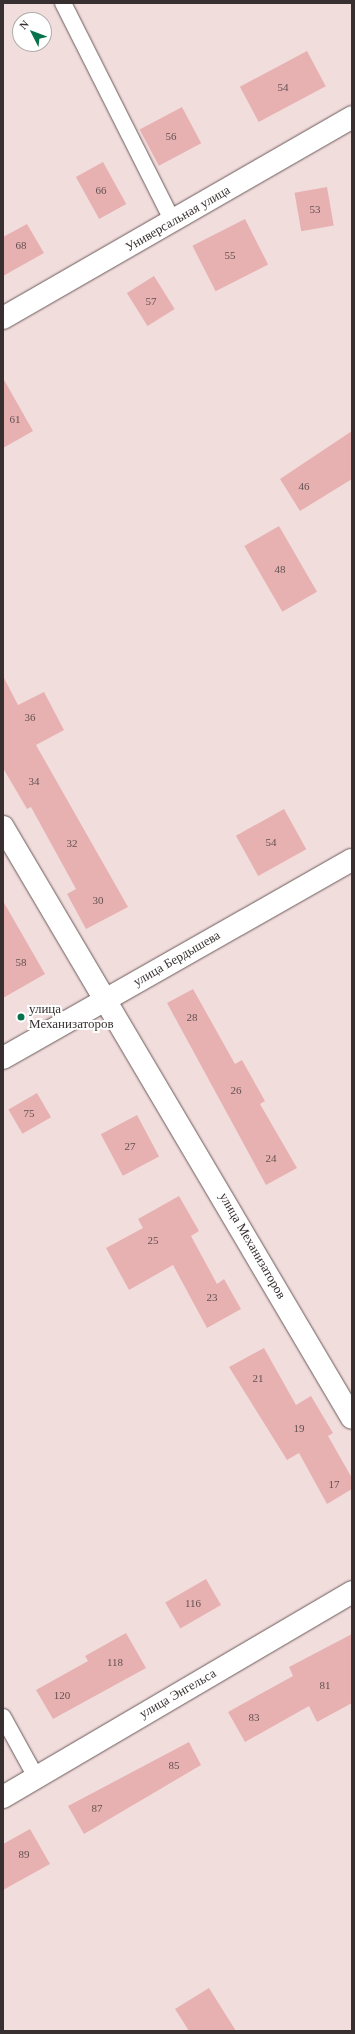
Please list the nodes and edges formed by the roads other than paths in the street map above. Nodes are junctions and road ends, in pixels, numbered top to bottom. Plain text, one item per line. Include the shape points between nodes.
1 (63, 3) edge
2 (352, 117) edge
3 (173, 222) junction
4 (3, 318) edge
5 (3, 827) edge
6 (352, 860) edge
7 (107, 999) junction
8 (3, 1058) edge
9 (352, 1418) edge
10 (352, 1592) edge
11 (3, 1716) edge
12 (36, 1777) junction
13 (3, 1797) edge

1 - 3 lane
2 - 3 street, Универсальная улица
3 - 4 street, Универсальная улица
5 - 7 street, улица Механизаторов
6 - 7 street, улица Бердышева
7 - 8 street, улица Бердышева
7 - 9 street, улица Механизаторов
10 - 12 street, улица Энгельса
11 - 12 lane
12 - 13 street, улица Энгельса

